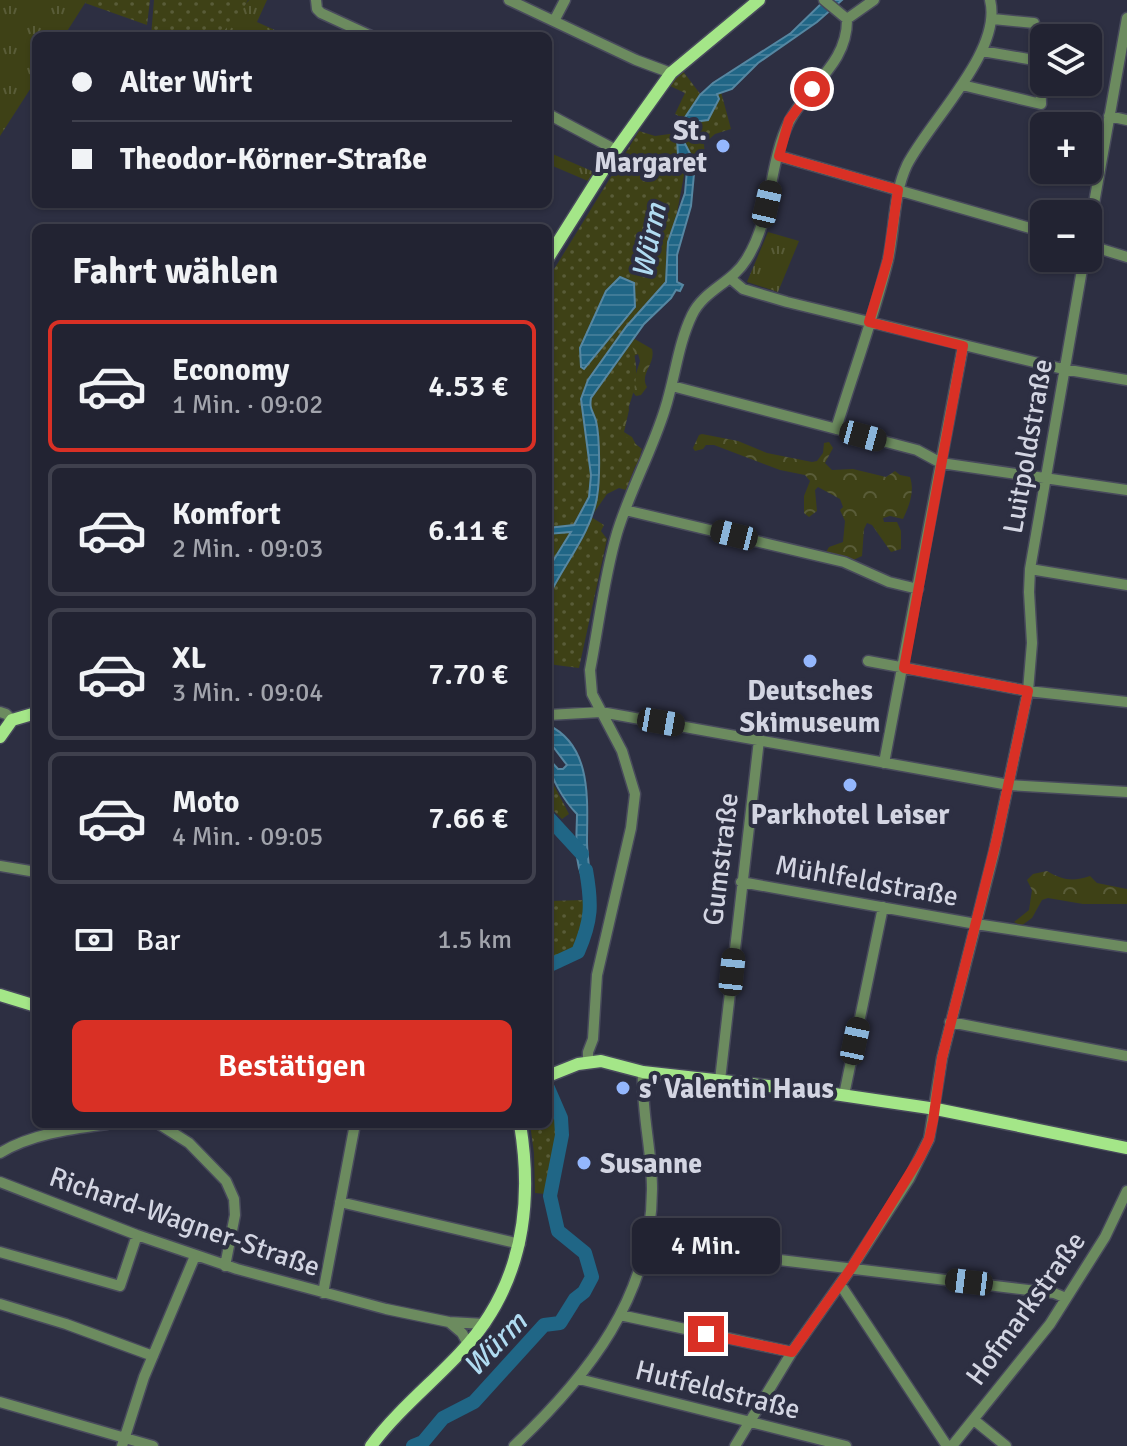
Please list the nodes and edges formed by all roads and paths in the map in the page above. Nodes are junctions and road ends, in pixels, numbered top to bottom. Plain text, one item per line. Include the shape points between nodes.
1 (316, 0) edge
2 (509, 0) edge
3 (565, 0) edge
4 (759, 0) edge
5 (824, 0) edge
6 (874, 0) edge
7 (990, 0) edge
8 (847, 19) junction
9 (993, 19) junction
10 (1127, 19) edge
11 (554, 21) junction
12 (1034, 24) edge
13 (362, 32) edge
14 (1124, 46) edge
15 (982, 51) junction
16 (1030, 59) edge
17 (671, 73) junction
18 (962, 85) junction
19 (1041, 96) edge
20 (552, 116) edge
21 (1109, 116) junction
22 (1127, 120) edge
23 (616, 150) junction
24 (779, 156) junction
25 (898, 190) junction
26 (1094, 200) edge
27 (1030, 228) edge
28 (1102, 249) edge
29 (552, 252) edge
30 (1127, 257) edge
31 (1081, 272) edge
32 (730, 278) junction
33 (869, 322) junction
34 (963, 346) junction
35 (1063, 369) junction
36 (1127, 380) edge
37 (672, 386) junction
38 (836, 429) junction
39 (941, 463) junction
40 (1044, 478) junction
41 (1127, 490) edge
42 (626, 509) junction
43 (1030, 569) junction
44 (1127, 585) edge
45 (918, 589) junction
46 (868, 661) dead end
47 (904, 668) junction
48 (1028, 691) junction
49 (1127, 702) edge
50 (0, 712) edge
51 (601, 712) junction
52 (32, 714) edge
53 (552, 715) edge
54 (629, 716) junction
55 (12, 720) junction
56 (0, 737) edge
57 (617, 740) junction
58 (759, 740) junction
59 (884, 763) junction
60 (1009, 785) junction
61 (1127, 792) edge
62 (0, 866) edge
63 (32, 871) edge
64 (741, 882) junction
65 (883, 907) junction
66 (976, 924) junction
67 (1127, 947) edge
68 (0, 995) edge
69 (32, 1005) edge
70 (950, 1022) junction
71 (1127, 1056) edge
72 (595, 1061) junction
73 (643, 1072) junction
74 (552, 1075) edge
75 (720, 1080) junction
76 (844, 1095) junction
77 (936, 1109) junction
78 (86, 1128) edge
79 (165, 1128) edge
80 (354, 1128) edge
81 (520, 1128) edge
82 (1127, 1148) edge
83 (0, 1153) edge
84 (0, 1182) edge
85 (1127, 1191) edge
86 (340, 1202) junction
87 (137, 1235) junction
88 (520, 1244) junction
89 (647, 1244) junction
90 (0, 1252) edge
91 (195, 1256) junction
92 (225, 1266) junction
93 (852, 1267) junction
94 (840, 1284) junction
95 (323, 1293) junction
96 (1066, 1298) junction
97 (0, 1304) edge
98 (620, 1315) junction
99 (449, 1322) junction
100 (485, 1324) junction
101 (468, 1344) junction
102 (792, 1352) junction
103 (153, 1356) junction
104 (579, 1379) junction
105 (0, 1402) edge
106 (974, 1420) junction
107 (749, 1421) junction
108 (124, 1442) edge
109 (517, 1445) edge
110 (153, 1446) edge
111 (371, 1446) edge
112 (735, 1446) edge
113 (846, 1446) edge
114 (949, 1446) edge
115 (1006, 1446) edge

1 - 13 street via 321,13
2 - 11 street
3 - 11 street
4 - 17 main road
5 - 8 street
6 - 8 street
7 - 9 street
8 - 24 street via 846,37 830,70 798,106
9 - 12 street
9 - 15 street
10 - 14 street
11 - 17 street
14 - 21 street
15 - 16 street
15 - 18 street
17 - 23 main road
18 - 19 street via 1041,104
18 - 25 street via 908,164
20 - 23 street
21 - 22 street
21 - 26 street
23 - 29 main road
24 - 25 street
24 - 32 street via 761,230
25 - 27 street
25 - 33 street via 888,259
28 - 30 street
31 - 35 street, Luitpoldstraße
32 - 33 street via 743,289
32 - 37 street via 693,312
33 - 34 street
33 - 38 street
34 - 35 street
34 - 39 street
35 - 36 street
35 - 40 street, Luitpoldstraße
37 - 38 street
37 - 42 street
38 - 39 street via 917,450
39 - 40 street
39 - 45 street
40 - 41 street
40 - 43 street, Luitpoldstraße
42 - 45 street via 844,562
42 - 51 street via 590,670 592,694
43 - 44 street
43 - 48 street, Luitpoldstraße
45 - 47 street
46 - 47 street
47 - 48 street
47 - 59 street
48 - 49 street
48 - 60 street, Luitpoldstraße
50 - 55 street
51 - 53 street
51 - 54 street
51 - 57 street
52 - 55 main road
54 - 57 street
54 - 58 street
55 - 56 main road
57 - 72 street via 635,794 597,975 588,1052
58 - 59 street
58 - 64 street, Gumstraße
59 - 60 street
60 - 61 street
60 - 66 street, Luitpoldstraße
62 - 63 street
64 - 65 street, Mühlfeldstraße
64 - 75 street, Gumstraße
65 - 66 street, Mühlfeldstraße
65 - 76 street
66 - 67 street, Mühlfeldstraße
66 - 70 street, Luitpoldstraße
68 - 69 main road
70 - 71 street
70 - 77 street, Luitpoldstraße
72 - 73 main road
72 - 74 main road
73 - 75 main road
73 - 89 street via 652,1192
75 - 76 main road
76 - 77 main road
77 - 82 main road
77 - 93 street, Luitpoldstraße via 929,1139 911,1175
78 - 83 street via 34,1138
79 - 92 street via 189,1143 226,1181 234,1199
80 - 86 street
81 - 88 main road via 526,1177
84 - 87 street, Richard-Wagner-Straße
85 - 96 street, Hofmarkstraße
86 - 88 street
86 - 95 street
87 - 90 street via 120,1286
87 - 91 street, Richard-Wagner-Straße
88 - 100 main road
89 - 93 street
89 - 98 street
91 - 92 street, Richard-Wagner-Straße
91 - 103 street
92 - 95 street, Richard-Wagner-Straße
93 - 94 street, Luitpoldstraße
93 - 96 street
94 - 102 street, Luitpoldstraße
94 - 114 street
95 - 99 street, Richard-Wagner-Straße
96 - 106 street, Hofmarkstraße
97 - 103 street
98 - 102 street
98 - 104 street
99 - 100 street, Richard-Wagner-Straße
99 - 101 street
100 - 101 main road
101 - 111 main road
102 - 107 street, Luitpoldstraße
103 - 108 street
104 - 107 street, Hutfeldstraße
104 - 109 street
105 - 108 street
106 - 114 street, Hofmarkstraße
106 - 115 street
107 - 112 street, Luitpoldstraße
107 - 113 street, Hutfeldstraße
108 - 110 street

